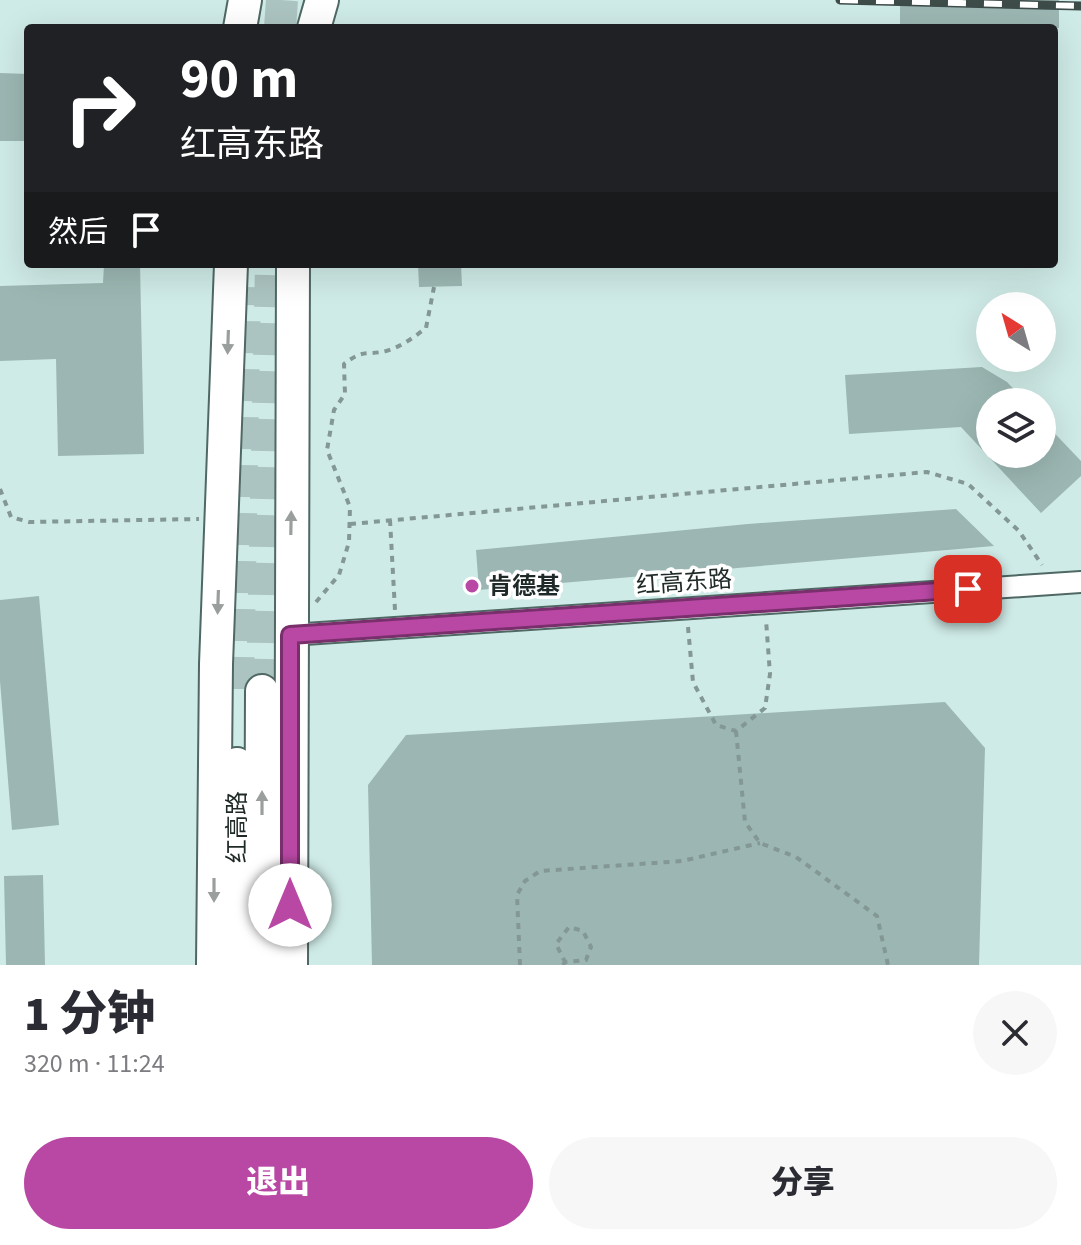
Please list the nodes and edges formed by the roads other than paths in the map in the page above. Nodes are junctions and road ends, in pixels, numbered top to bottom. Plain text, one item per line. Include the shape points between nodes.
1 (245, 0) edge
2 (322, 0) edge
3 (241, 24) edge
4 (315, 24) edge
5 (231, 268) edge
6 (293, 268) edge
7 (1081, 582) edge
8 (290, 635) junction
9 (213, 965) edge
10 (236, 965) edge
11 (261, 965) edge
12 (291, 965) edge

1 - 3 main road
2 - 4 main road
5 -> 9 main road via 216,664
8 -> 6 main road
7 - 8 street, 红高东路
8 - 12 main road
11 -> 10 main road, 红高路 via 250,690

